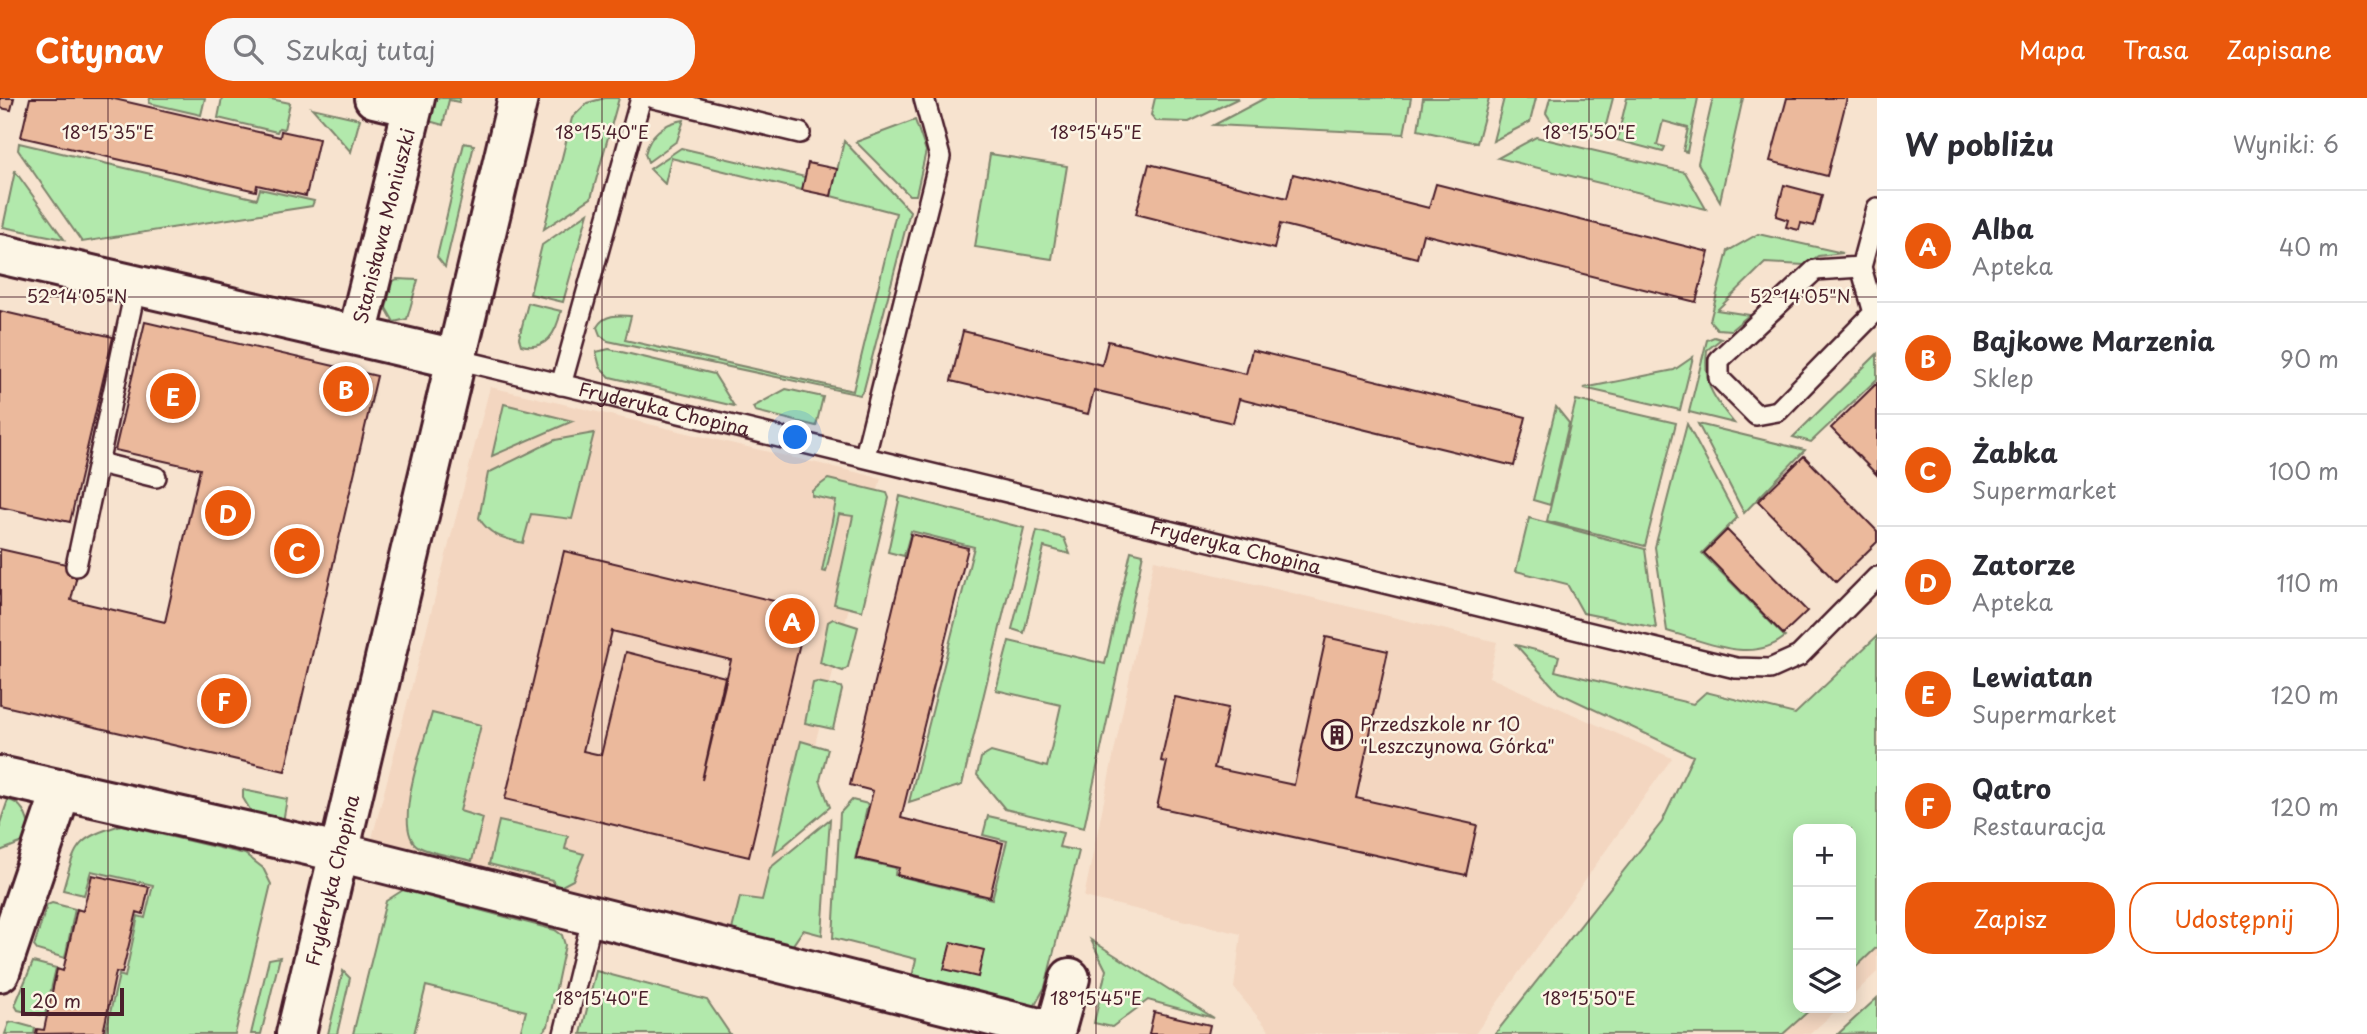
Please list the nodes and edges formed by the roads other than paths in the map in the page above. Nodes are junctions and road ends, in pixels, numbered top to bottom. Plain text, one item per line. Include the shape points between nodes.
1 (374, 98) edge
2 (518, 98) edge
3 (641, 98) edge
4 (654, 98) edge
5 (924, 98) edge
6 (414, 102) edge
7 (800, 133) dead end
8 (1877, 208) edge
9 (0, 254) edge
10 (1861, 267) junction
11 (136, 286) junction
12 (358, 336) junction
13 (456, 359) junction
14 (561, 385) junction
15 (865, 456) junction
16 (99, 463) junction
17 (156, 477) dead end
18 (76, 566) dead end
19 (1877, 577) edge
20 (0, 776) edge
21 (62, 789) junction
22 (338, 852) junction
23 (593, 915) junction
24 (0, 972) edge
25 (1070, 978) dead end
26 (296, 1034) edge
27 (564, 1034) edge

1 - 6 street
2 - 13 street, Fryderyka Chopina
3 - 14 lane, Fryderyka Chopina
4 - 7 lane
5 - 15 lane via 940,157
6 - 12 street, Stanisława Moniuszki
8 - 10 lane
9 - 11 street
10 - 10 lane via 1815,270 1719,360 1718,378 1755,415 1778,411 1874,313
11 - 12 street
11 - 16 lane
12 - 13 street, Stanisława Moniuszki
13 - 14 lane, Fryderyka Chopina
13 - 22 street, Fryderyka Chopina
14 - 15 lane, Fryderyka Chopina
15 - 19 lane, Fryderyka Chopina via 1736,668 1770,669 1799,656
16 - 17 lane
16 - 18 lane
20 - 21 street
21 - 22 street
21 - 24 street
22 - 23 street
22 - 26 street, Fryderyka Chopina
23 - 25 street via 1055,1031
23 - 27 lane

